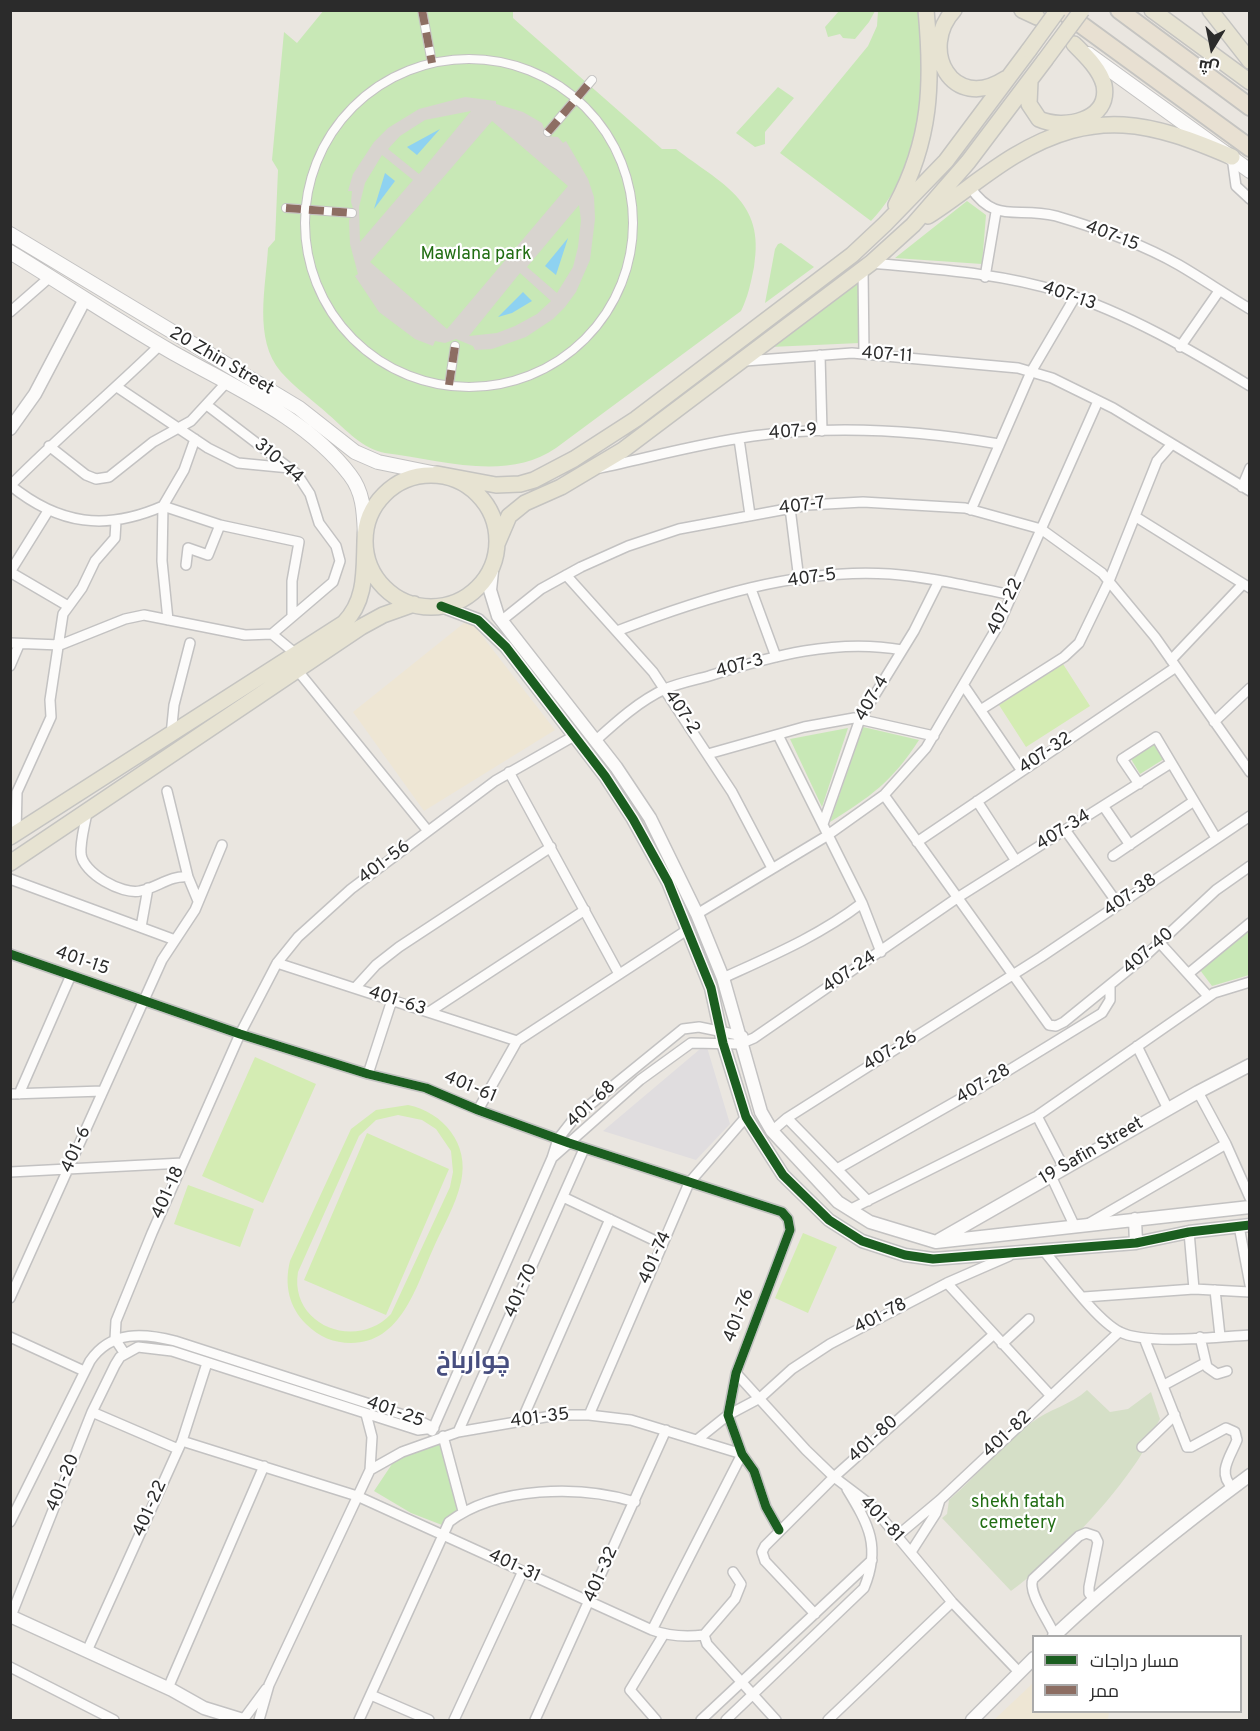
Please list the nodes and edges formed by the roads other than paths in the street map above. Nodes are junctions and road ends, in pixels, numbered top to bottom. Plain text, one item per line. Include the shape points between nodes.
1 (422, 10) edge
2 (926, 10) edge
3 (954, 10) edge
4 (1022, 10) edge
5 (1060, 10) edge
6 (1082, 10) edge
7 (1119, 10) edge
8 (1152, 10) edge
9 (1210, 10) edge
10 (1033, 14) edge
11 (1074, 44) junction
12 (1250, 62) edge
13 (432, 63) junction
14 (1010, 75) junction
15 (1031, 78) junction
16 (592, 80) dead end
17 (1250, 82) edge
18 (577, 98) junction
19 (1250, 107) edge
20 (548, 132) dead end
21 (1250, 148) edge
22 (1232, 157) junction
23 (1250, 171) edge
24 (970, 187) junction
25 (1250, 199) edge
26 (286, 208) dead end
27 (305, 209) junction
28 (996, 212) junction
29 (352, 213) dead end
30 (885, 224) junction
31 (913, 225) junction
32 (10, 234) edge
33 (10, 252) edge
34 (867, 266) junction
35 (50, 277) junction
36 (986, 277) junction
37 (1219, 291) junction
38 (1075, 297) junction
39 (85, 299) junction
40 (1250, 309) edge
41 (10, 312) edge
42 (160, 345) junction
43 (454, 346) dead end
44 (1179, 346) junction
45 (864, 354) junction
46 (820, 355) junction
47 (742, 361) junction
48 (1031, 372) junction
49 (226, 383) junction
50 (449, 385) junction
51 (1250, 386) edge
52 (117, 387) junction
53 (1098, 401) junction
54 (208, 406) junction
55 (10, 429) edge
56 (181, 429) junction
57 (822, 431) junction
58 (195, 439) junction
59 (739, 439) junction
60 (999, 444) junction
61 (1172, 444) junction
62 (49, 446) junction
63 (291, 468) junction
64 (1250, 468) edge
65 (589, 470) junction
66 (437, 474) junction
67 (11, 486) edge
68 (1246, 489) edge
69 (163, 506) junction
70 (789, 508) junction
71 (971, 510) junction
72 (48, 511) junction
73 (750, 515) junction
74 (1136, 517) junction
75 (116, 521) junction
76 (220, 525) junction
77 (1041, 529) junction
78 (365, 539) junction
79 (497, 544) junction
80 (14, 556) edge
81 (493, 562) junction
82 (186, 566) dead end
83 (10, 572) edge
84 (566, 575) junction
85 (799, 580) junction
86 (939, 581) junction
87 (1109, 581) junction
88 (1246, 586) edge
89 (751, 589) junction
90 (1012, 595) junction
91 (414, 604) junction
92 (68, 606) junction
93 (441, 606) junction
94 (292, 617) junction
95 (168, 620) junction
96 (501, 621) junction
97 (617, 631) junction
98 (272, 634) junction
99 (190, 643) dead end
100 (15, 644) edge
101 (60, 645) junction
102 (902, 650) junction
103 (296, 654) junction
104 (776, 657) junction
105 (1174, 664) junction
106 (10, 666) edge
107 (297, 671) junction
108 (964, 686) junction
109 (1250, 688) edge
110 (665, 689) junction
111 (982, 709) junction
112 (860, 719) junction
113 (1214, 722) junction
114 (171, 735) junction
115 (778, 735) junction
116 (574, 736) junction
117 (934, 736) junction
118 (595, 741) junction
119 (708, 754) junction
120 (1171, 763) junction
121 (1022, 771) junction
122 (509, 772) junction
123 (1250, 772) edge
124 (1139, 784) junction
125 (167, 791) dead end
126 (884, 795) junction
127 (977, 801) junction
128 (1194, 801) junction
129 (1104, 807) junction
130 (87, 812) junction
131 (1250, 816) edge
132 (823, 824) junction
133 (428, 831) junction
134 (1066, 831) junction
135 (828, 834) junction
136 (13, 835) edge
137 (1216, 838) junction
138 (917, 842) junction
139 (222, 845) dead end
140 (1130, 845) junction
141 (551, 847) junction
142 (1113, 856) dead end
143 (1016, 861) junction
144 (10, 863) edge
145 (1250, 866) edge
146 (772, 868) junction
147 (188, 877) junction
148 (10, 879) edge
149 (148, 888) junction
150 (957, 898) junction
151 (198, 901) junction
152 (862, 903) junction
153 (1118, 904) junction
154 (585, 910) junction
155 (697, 914) junction
156 (1250, 923) edge
157 (141, 927) junction
158 (687, 930) junction
159 (175, 940) junction
160 (1160, 943) junction
161 (881, 952) junction
162 (10, 954) edge
163 (277, 963) junction
164 (619, 974) junction
165 (1188, 974) junction
166 (71, 975) junction
167 (1012, 975) junction
168 (723, 978) junction
169 (1250, 982) edge
170 (1110, 985) junction
171 (355, 988) junction
172 (1208, 996) junction
173 (392, 1000) junction
174 (143, 1001) junction
175 (429, 1012) junction
176 (721, 1030) junction
177 (240, 1034) junction
178 (739, 1040) junction
179 (517, 1041) junction
180 (723, 1043) junction
181 (1137, 1046) junction
182 (1250, 1065) edge
183 (368, 1074) junction
184 (103, 1091) junction
185 (1198, 1092) junction
186 (15, 1094) edge
187 (1168, 1109) junction
188 (478, 1110) junction
189 (1037, 1116) junction
190 (746, 1117) junction
191 (787, 1118) junction
192 (772, 1131) junction
193 (558, 1139) junction
194 (569, 1143) junction
195 (1226, 1144) junction
196 (584, 1149) junction
197 (552, 1158) junction
198 (183, 1163) junction
199 (1064, 1168) junction
200 (837, 1169) junction
201 (68, 1171) junction
202 (10, 1172) edge
203 (1051, 1176) junction
204 (689, 1183) junction
205 (1248, 1194) edge
206 (563, 1197) junction
207 (868, 1202) junction
208 (1250, 1207) edge
209 (849, 1210) junction
210 (610, 1219) junction
211 (1135, 1219) junction
212 (1080, 1226) junction
213 (1244, 1226) edge
214 (790, 1230) joint
215 (1189, 1233) junction
216 (936, 1242) junction
217 (1136, 1243) junction
218 (662, 1244) junction
219 (1044, 1251) junction
220 (1014, 1254) junction
221 (947, 1283) junction
222 (1250, 1285) edge
223 (1194, 1289) junction
224 (1215, 1290) junction
225 (1250, 1292) edge
226 (1084, 1297) junction
227 (10, 1298) edge
228 (1029, 1319) dead end
229 (1119, 1332) junction
230 (993, 1335) junction
231 (1250, 1335) edge
232 (1220, 1336) junction
233 (10, 1337) edge
234 (1200, 1337) junction
235 (1144, 1338) junction
236 (115, 1339) junction
237 (1002, 1344) junction
238 (125, 1354) junction
239 (207, 1363) junction
240 (1205, 1363) junction
241 (84, 1371) junction
242 (1227, 1371) dead end
243 (736, 1373) junction
244 (1164, 1385) junction
245 (1051, 1396) junction
246 (760, 1398) junction
247 (92, 1412) junction
248 (366, 1414) junction
249 (589, 1415) junction
250 (728, 1415) junction
251 (1175, 1415) junction
252 (522, 1420) junction
253 (434, 1428) junction
254 (666, 1430) junction
255 (458, 1432) junction
256 (443, 1436) junction
257 (698, 1439) junction
258 (427, 1441) junction
259 (180, 1445) junction
260 (1142, 1447) dead end
261 (742, 1454) junction
262 (264, 1466) junction
263 (370, 1470) junction
264 (1250, 1475) edge
265 (834, 1477) junction
266 (844, 1484) junction
267 (1233, 1488) junction
268 (357, 1496) junction
269 (940, 1500) junction
270 (634, 1502) junction
271 (463, 1511) junction
272 (10, 1522) edge
273 (779, 1530) junction
274 (442, 1534) junction
275 (897, 1536) junction
276 (910, 1552) junction
277 (872, 1560) junction
278 (523, 1571) junction
279 (733, 1572) dead end
280 (1094, 1599) junction
281 (590, 1602) junction
282 (952, 1602) junction
283 (815, 1614) junction
284 (11, 1616) edge
285 (652, 1630) junction
286 (667, 1633) junction
287 (704, 1635) junction
288 (1055, 1635) edge
289 (1056, 1635) edge
290 (87, 1651) junction
291 (1032, 1660) edge
292 (10, 1667) edge
293 (1019, 1672) junction
294 (743, 1682) junction
295 (269, 1685) junction
296 (168, 1688) junction
297 (371, 1695) junction
298 (754, 1695) junction
299 (204, 1708) junction
300 (114, 1720) edge
301 (219, 1720) edge
302 (242, 1720) edge
303 (253, 1720) edge
304 (260, 1720) edge
305 (359, 1720) edge
306 (429, 1720) edge
307 (454, 1720) edge
308 (535, 1720) edge
309 (656, 1720) edge
310 (701, 1720) edge
311 (726, 1720) edge
312 (776, 1720) edge
313 (828, 1720) edge
314 (972, 1720) edge

1 - 13 street
2 - 30 main road via 928,91 923,142 909,181
3 - 14 main road via 943,27 940,44 942,63 949,77 965,88 977,90
4 - 10 main road
5 - 14 main road, bridge
5 - 21 highway
6 - 15 main road, bridge
7 - 19 highway
8 - 17 main road
9 - 12 main road
10 - 11 main road
11 - 15 main road via 1102,79 1104,97 1095,113 1065,124 1039,118 1029,104
11 - 22 main road
13 - 18 street via 458,58 489,59 519,66 547,78
13 - 27 street via 398,74 346,112 327,138 314,167
14 - 30 main road via 946,161
15 - 31 main road via 968,162
16 - 18 street
18 - 20 street
18 - 50 street via 610,137 631,190 631,258 620,290 603,319 581,344 553,364 522,378 489,386
22 - 23 main road
22 - 24 main road via 1156,128 1108,124 1038,143
22 - 25 street via 1236,186
24 - 28 street via 981,203
24 - 31 main road
26 - 27 street
27 - 29 street
27 - 50 street via 304,232 310,265 322,296 340,325 363,349 391,367 422,380
28 - 36 street
28 - 37 street, 407-15 via 1028,210 1120,237 1179,265
30 - 66 main road via 852,255 636,419 574,459 534,480 508,486
31 - 34 main road
32 - 66 main road, 20 Zhin Street via 299,408 355,452 378,462
33 - 35 main road, 20 Zhin Street
34 - 36 street, 407-13
34 - 45 street
34 - 47 main road
35 - 39 main road, 20 Zhin Street
35 - 41 street
36 - 38 street, 407-13
37 - 40 street, 407-15
37 - 44 street
38 - 44 street, 407-13
38 - 48 street
39 - 42 main road, 20 Zhin Street
39 - 55 street via 35,394
42 - 49 main road, 20 Zhin Street
42 - 52 street
43 - 50 street
44 - 51 street, 407-13
45 - 46 street, 407-11
45 - 48 street, 407-11 via 980,363
46 - 47 street, 407-11
46 - 57 street
47 - 65 main road via 623,450
48 - 53 street, 407-11
48 - 60 street
49 - 54 street
49 - 78 main road, 20 Zhin Street via 295,424 333,455 359,490
52 - 56 street
52 - 62 street
53 - 61 street, 407-11
53 - 77 street, 407-22
54 - 56 street
54 - 63 street, 310-44
56 - 58 street
56 - 62 street via 163,435 103,479 82,473
57 - 59 street, 407-9
57 - 60 street, 407-9 via 937,433
58 - 63 street via 238,463
58 - 69 street via 184,470
59 - 65 street, 407-9
59 - 73 street
60 - 71 street
61 - 68 street, 407-11
61 - 74 street via 1157,461
62 - 67 street
63 - 94 street, 310-44 via 307,486 316,516 336,546 340,561 329,588
64 - 68 street
65 - 79 main road via 508,516
66 - 78 main road via 394,486 374,508
66 - 79 main road via 468,486 480,497 493,519
67 - 72 street
69 - 75 street
69 - 76 street
69 - 95 street via 162,561
70 - 71 street, 407-7 via 864,502
70 - 73 street, 407-7
70 - 85 street
71 - 77 street, 407-7
72 - 75 street via 75,519
72 - 80 street
73 - 84 street, 407-7 via 628,546
74 - 87 street
74 - 88 street
75 - 92 street via 114,538
76 - 82 street via 208,555 188,548
76 - 94 street via 299,542 292,581
77 - 87 street, 407-7
77 - 90 street, 407-22
78 - 91 main road via 374,574 391,592
78 - 103 main road via 364,581 355,610 344,623
79 - 81 main road
80 - 83 street
81 - 93 main road via 473,591
81 - 96 street via 490,590
83 - 92 street
84 - 96 street, 407-7 via 541,589
84 - 97 street, 407-2
85 - 86 street, 407-5 via 888,574
85 - 89 street, 407-5
86 - 90 street, 407-5
86 - 102 street, 407-4
87 - 105 street, 407-7
87 - 111 street via 1079,644
88 - 105 street, 407-32
89 - 97 street, 407-5 via 688,604
89 - 104 street
90 - 108 street, 407-22
91 - 93 main road
91 - 107 main road via 372,620
92 - 101 street via 63,614
93 - 116 street via 478,620 493,632
94 - 98 street, 310-44
95 - 98 street via 245,635
95 - 101 street via 134,616
96 - 118 street
97 - 110 street, 407-2
98 - 103 street
99 - 114 street via 174,705
100 - 101 street
100 - 106 street
101 - 136 street via 50,700 51,717 17,792
102 - 104 street, 407-3 via 849,645
102 - 112 street, 407-4
103 - 114 main road
104 - 110 street, 407-3
105 - 113 street, 407-7
105 - 121 street, 407-32
107 - 130 main road
107 - 133 street
108 - 111 street
108 - 117 street, 407-22
109 - 113 street
110 - 118 street, 407-3
110 - 119 street, 407-2
111 - 121 street
112 - 115 street
112 - 117 street
112 - 132 street, 407-4
113 - 123 street, 407-7
114 - 136 main road
115 - 119 street
115 - 132 street
116 - 122 street, 401-56
116 - 158 street via 643,835
117 - 126 street, 407-22
118 - 155 street via 650,818
119 - 146 street, 407-2
120 - 124 street, 407-34
120 - 124 street via 1156,737 1122,759
120 - 128 street
121 - 127 street, 407-32
122 - 133 street, 401-56
122 - 141 street
124 - 129 street, 407-34
125 - 147 street
126 - 135 street, 407-22
126 - 138 street
127 - 138 street, 407-32
127 - 143 street
128 - 137 street
128 - 140 street
129 - 134 street, 407-34
129 - 140 street
130 - 144 main road
130 - 149 street via 81,856 93,874 112,885 138,892
131 - 137 street, 407-38
132 - 135 street
133 - 163 street, 401-56 via 351,890 298,937
134 - 143 street, 407-34
134 - 153 street
135 - 146 street, 407-22
135 - 152 street
137 - 153 street, 407-38
138 - 150 street
139 - 151 street, 401-6
140 - 142 street
141 - 154 street
141 - 171 street via 399,947
143 - 150 street, 407-34
145 - 160 street, 407-40 via 1216,890
146 - 155 street, 407-22
147 - 149 street via 178,876
147 - 151 street
148 - 157 street
149 - 157 street
150 - 161 street, 407-24
150 - 167 street
151 - 159 street, 401-6
152 - 161 street
152 - 168 street via 804,941
153 - 167 street, 407-38
154 - 164 street
154 - 175 street
155 - 168 street
156 - 165 street
157 - 159 street
158 - 164 street
158 - 176 street via 711,988
159 - 174 street, 401-6
160 - 165 street
160 - 170 street, 407-40
161 - 178 street, 407-24 via 754,1038
162 - 166 street, 401-15
163 - 171 street, 401-63
163 - 177 street, 401-56
164 - 179 street
165 - 172 street
166 - 174 street, 401-15
166 - 186 street
167 - 170 street, 407-40 via 1045,1021 1056,1026
167 - 191 street, 407-26
168 - 178 street
169 - 172 street
170 - 200 street, 407-28 via 1110,1000 1102,1013
171 - 173 street, 401-63
172 - 181 street
173 - 175 street, 401-63
173 - 183 street
174 - 177 street, 401-61
174 - 184 street, 401-6
175 - 179 street, 401-63
176 - 178 street, 401-68
176 - 180 street
176 - 193 street, 401-68 via 683,1029 576,1116
177 - 183 street, 401-61
177 - 198 street, 401-18
178 - 180 street, 401-68
178 - 192 street via 761,1112
179 - 188 street
180 - 190 street
180 - 194 street, 401-68 via 691,1043 640,1080
181 - 187 street
181 - 189 street
182 - 185 street, 19 Safin Street
183 - 188 street, 401-61 via 426,1088
184 - 186 street
184 - 201 street, 401-6
185 - 187 street, 19 Safin Street
185 - 195 street
187 - 199 street, 19 Safin Street
188 - 193 street, 401-61
189 - 199 street
189 - 207 street
190 - 204 street, 401-74
190 - 220 street via 783,1175 829,1220 862,1241 905,1255 933,1259
191 - 192 street, 407-26
191 - 200 street
192 - 209 street
193 - 194 street, 401-61
193 - 197 street, 401-68
194 - 196 street, 401-61
194 - 197 street, 401-68
195 - 205 street
195 - 212 street
196 - 204 street, 401-61
196 - 206 street, 401-70
197 - 253 street, 401-70
198 - 201 street
198 - 236 street, 401-18 via 116,1321
199 - 203 street, 19 Safin Street
200 - 207 street
201 - 202 street
201 - 227 street, 401-6
203 - 212 street
203 - 216 street, 19 Safin Street
204 - 214 street, 401-61 via 782,1212
204 - 218 street, 401-74
206 - 210 street
206 - 255 street, 401-70
207 - 209 street
208 - 211 street
209 - 216 street via 879,1225
210 - 218 street
210 - 252 street
211 - 212 street
211 - 217 street
212 - 216 street
213 - 215 street
213 - 222 street
214 - 243 street, 401-76
215 - 217 street
215 - 223 street
217 - 219 street
218 - 249 street, 401-74
219 - 220 street
219 - 226 street
220 - 221 street, 401-78
221 - 230 street
221 - 246 street, 401-78 via 830,1344 792,1369
223 - 224 street
223 - 226 street
224 - 225 street
224 - 232 street
226 - 229 street
228 - 237 street
229 - 235 street
229 - 245 street, 401-82
230 - 237 street
230 - 265 street, 401-80
231 - 232 street
232 - 234 street
233 - 241 street
234 - 235 street
234 - 240 street
235 - 244 street
236 - 238 street
236 - 241 street via 94,1355
236 - 253 street, 401-25 via 148,1334 175,1341
237 - 245 street
238 - 239 street, 401-25 via 150,1346
238 - 247 street, 401-20 via 115,1365
239 - 248 street, 401-25
239 - 259 street, 401-22
240 - 242 street via 1213,1372
240 - 244 street
241 - 272 street
243 - 246 street, 401-81
243 - 250 street, 401-76
244 - 251 street
245 - 269 street, 401-82
246 - 250 street, 401-78
246 - 265 street, 401-81
247 - 259 street, 401-31
247 - 284 street, 401-20
248 - 253 street, 401-25 via 418,1430
248 - 263 street via 372,1437
249 - 252 street, 401-35
249 - 254 street, 401-35 via 632,1420
250 - 257 street, 401-78
250 - 261 street
251 - 260 street
251 - 267 street via 1188,1447 1226,1428 1235,1432 1237,1440 1224,1471
252 - 255 street, 401-35
253 - 258 street, 401-70
254 - 257 street, 401-35
254 - 270 street, 401-32
255 - 256 street, 401-35
256 - 258 street, 401-35
256 - 271 street
257 - 261 street, 401-35
258 - 263 street, 401-35
259 - 262 street, 401-31
259 - 290 street, 401-22
261 - 273 street via 754,1471
261 - 285 street
262 - 268 street, 401-31
262 - 296 street
263 - 268 street
264 - 267 street
265 - 266 street, 401-81
265 - 273 street, 401-80
266 - 275 street, 401-81 via 871,1504
266 - 277 street via 871,1531
267 - 280 street via 1188,1519
268 - 274 street, 401-31
268 - 295 street
269 - 275 street, 401-82
269 - 276 street via 936,1513
270 - 271 street via 572,1489 519,1496
270 - 281 street, 401-32
271 - 274 street
273 - 283 street, 401-80 via 762,1552 765,1561
274 - 278 street, 401-31
274 - 297 street
275 - 276 street, 401-81
276 - 282 street, 401-81
277 - 283 street
277 - 298 street via 864,1588
278 - 281 street, 401-31
278 - 307 street
279 - 287 street via 741,1584 735,1599
280 - 288 street via 1089,1587 1098,1542 1086,1533 1030,1584 1030,1591
280 - 289 street
281 - 285 street, 401-31
281 - 308 street, 401-32
282 - 293 street, 401-81
282 - 313 street
283 - 294 street
284 - 290 street
285 - 286 street, 401-31
286 - 287 street, 401-31 via 684,1637
286 - 309 street via 630,1690
287 - 294 street via 707,1644
290 - 296 street
291 - 293 street
292 - 300 street
293 - 314 street
294 - 298 street
294 - 310 street
295 - 302 street
295 - 304 street
296 - 299 street
297 - 305 street
297 - 306 street
298 - 311 street
298 - 312 street
299 - 301 street
299 - 302 street
302 - 303 street

